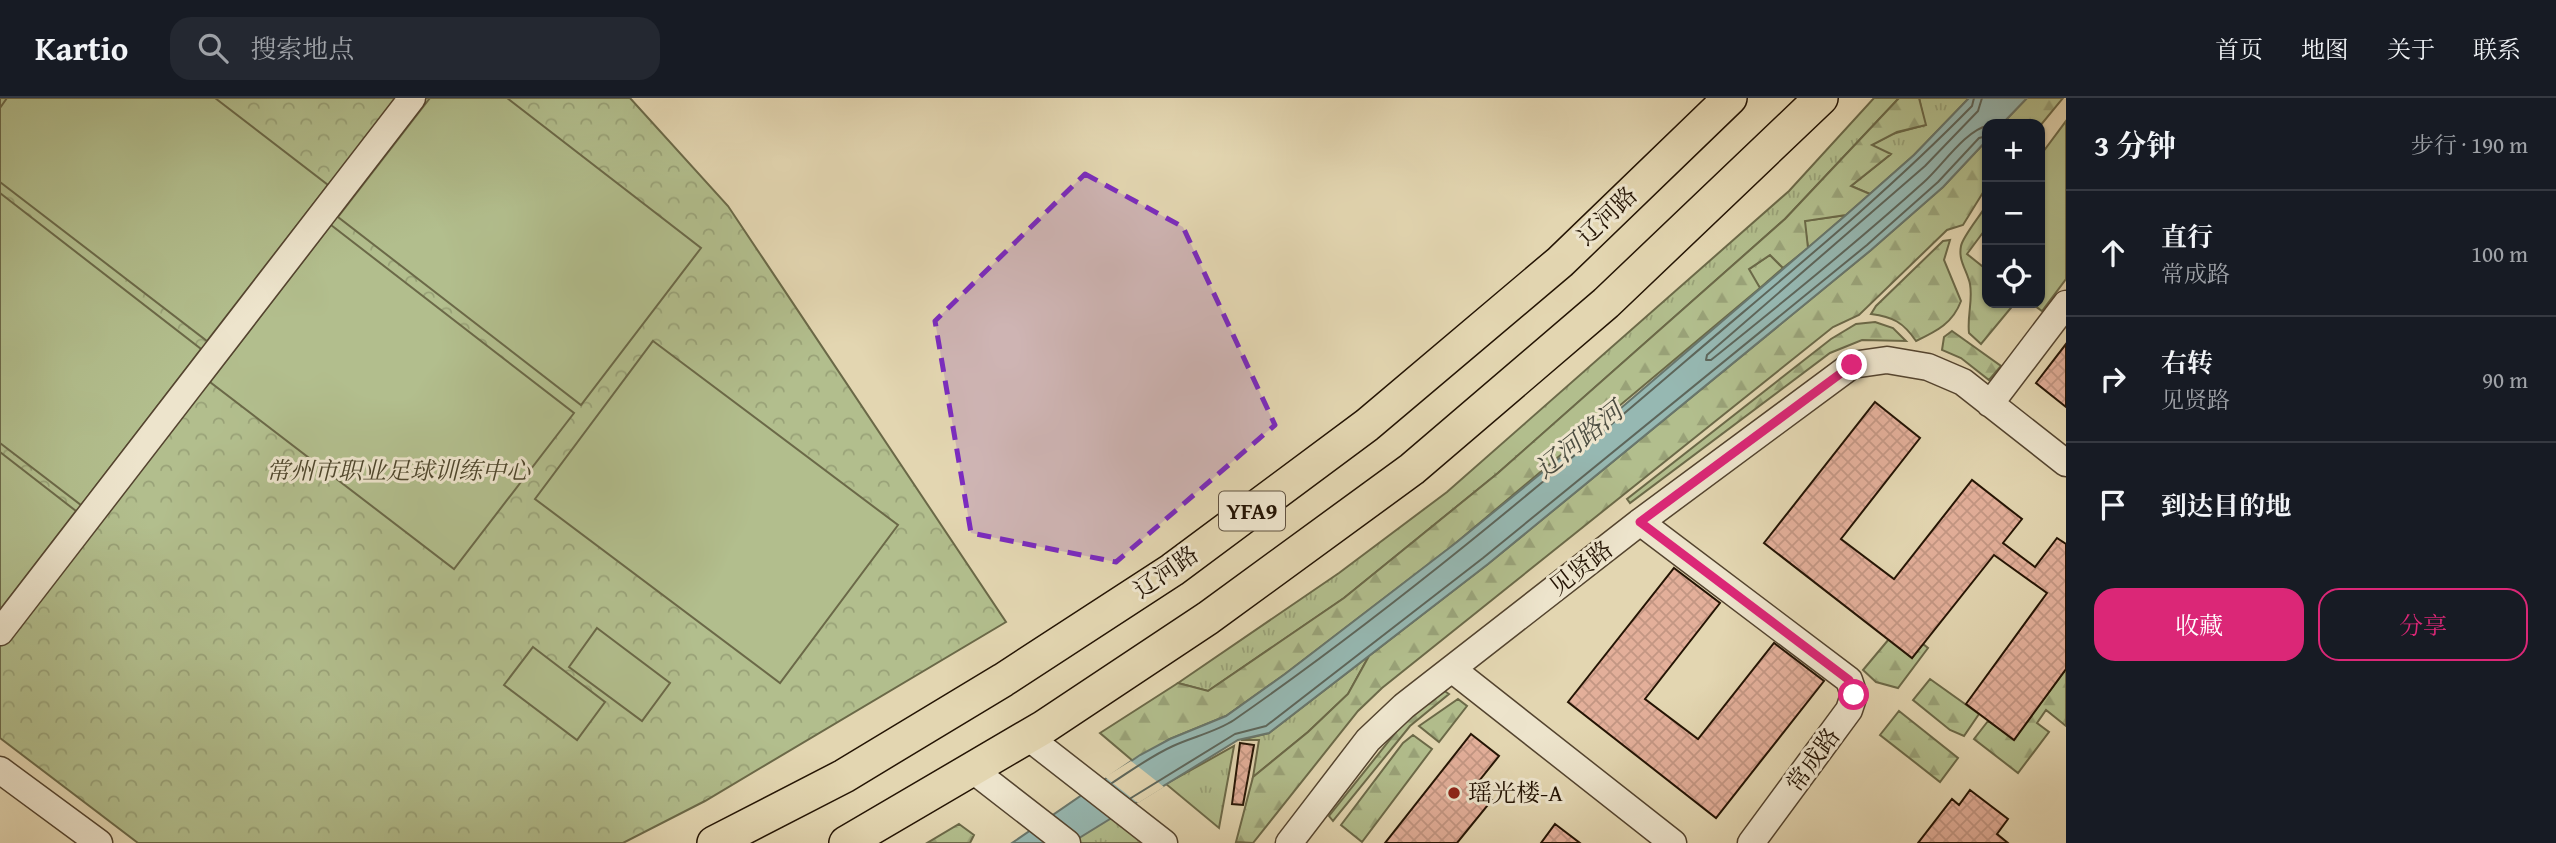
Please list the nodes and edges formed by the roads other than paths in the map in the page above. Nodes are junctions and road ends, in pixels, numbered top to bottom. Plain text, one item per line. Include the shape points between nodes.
1 (412, 98) edge
2 (1730, 98) edge
3 (1821, 98) edge
4 (2066, 304) edge
5 (1990, 404) junction
6 (2066, 463) edge
7 (1640, 522) junction
8 (0, 632) edge
9 (1452, 669) junction
10 (1028, 737) junction
11 (0, 770) edge
12 (973, 770) junction
13 (99, 843) edge
14 (714, 843) edge
15 (846, 843) edge
16 (1067, 843) edge
17 (1164, 843) edge
18 (1289, 843) edge
19 (1673, 843) edge
20 (1751, 843) edge

1 - 8 street
2 - 14 main road, 辽河路 / YFA9 via 1540,279 1367,425 1172,570 844,776
3 - 10 main road, YFA9 via 1606,303 1412,468 1208,618
4 - 5 street
5 - 6 street, 见贤路
5 - 7 street, 见贤路 via 1963,382 1928,367 1887,360 1852,365
7 - 9 street, 见贤路
7 - 20 street, 常成路 via 1849,680 1854,695 1849,710
9 - 18 street, 见贤路 via 1368,740
9 - 19 street
10 - 12 main road, YFA9
10 - 17 street
11 - 13 street
12 - 15 main road, YFA9
12 - 16 street

